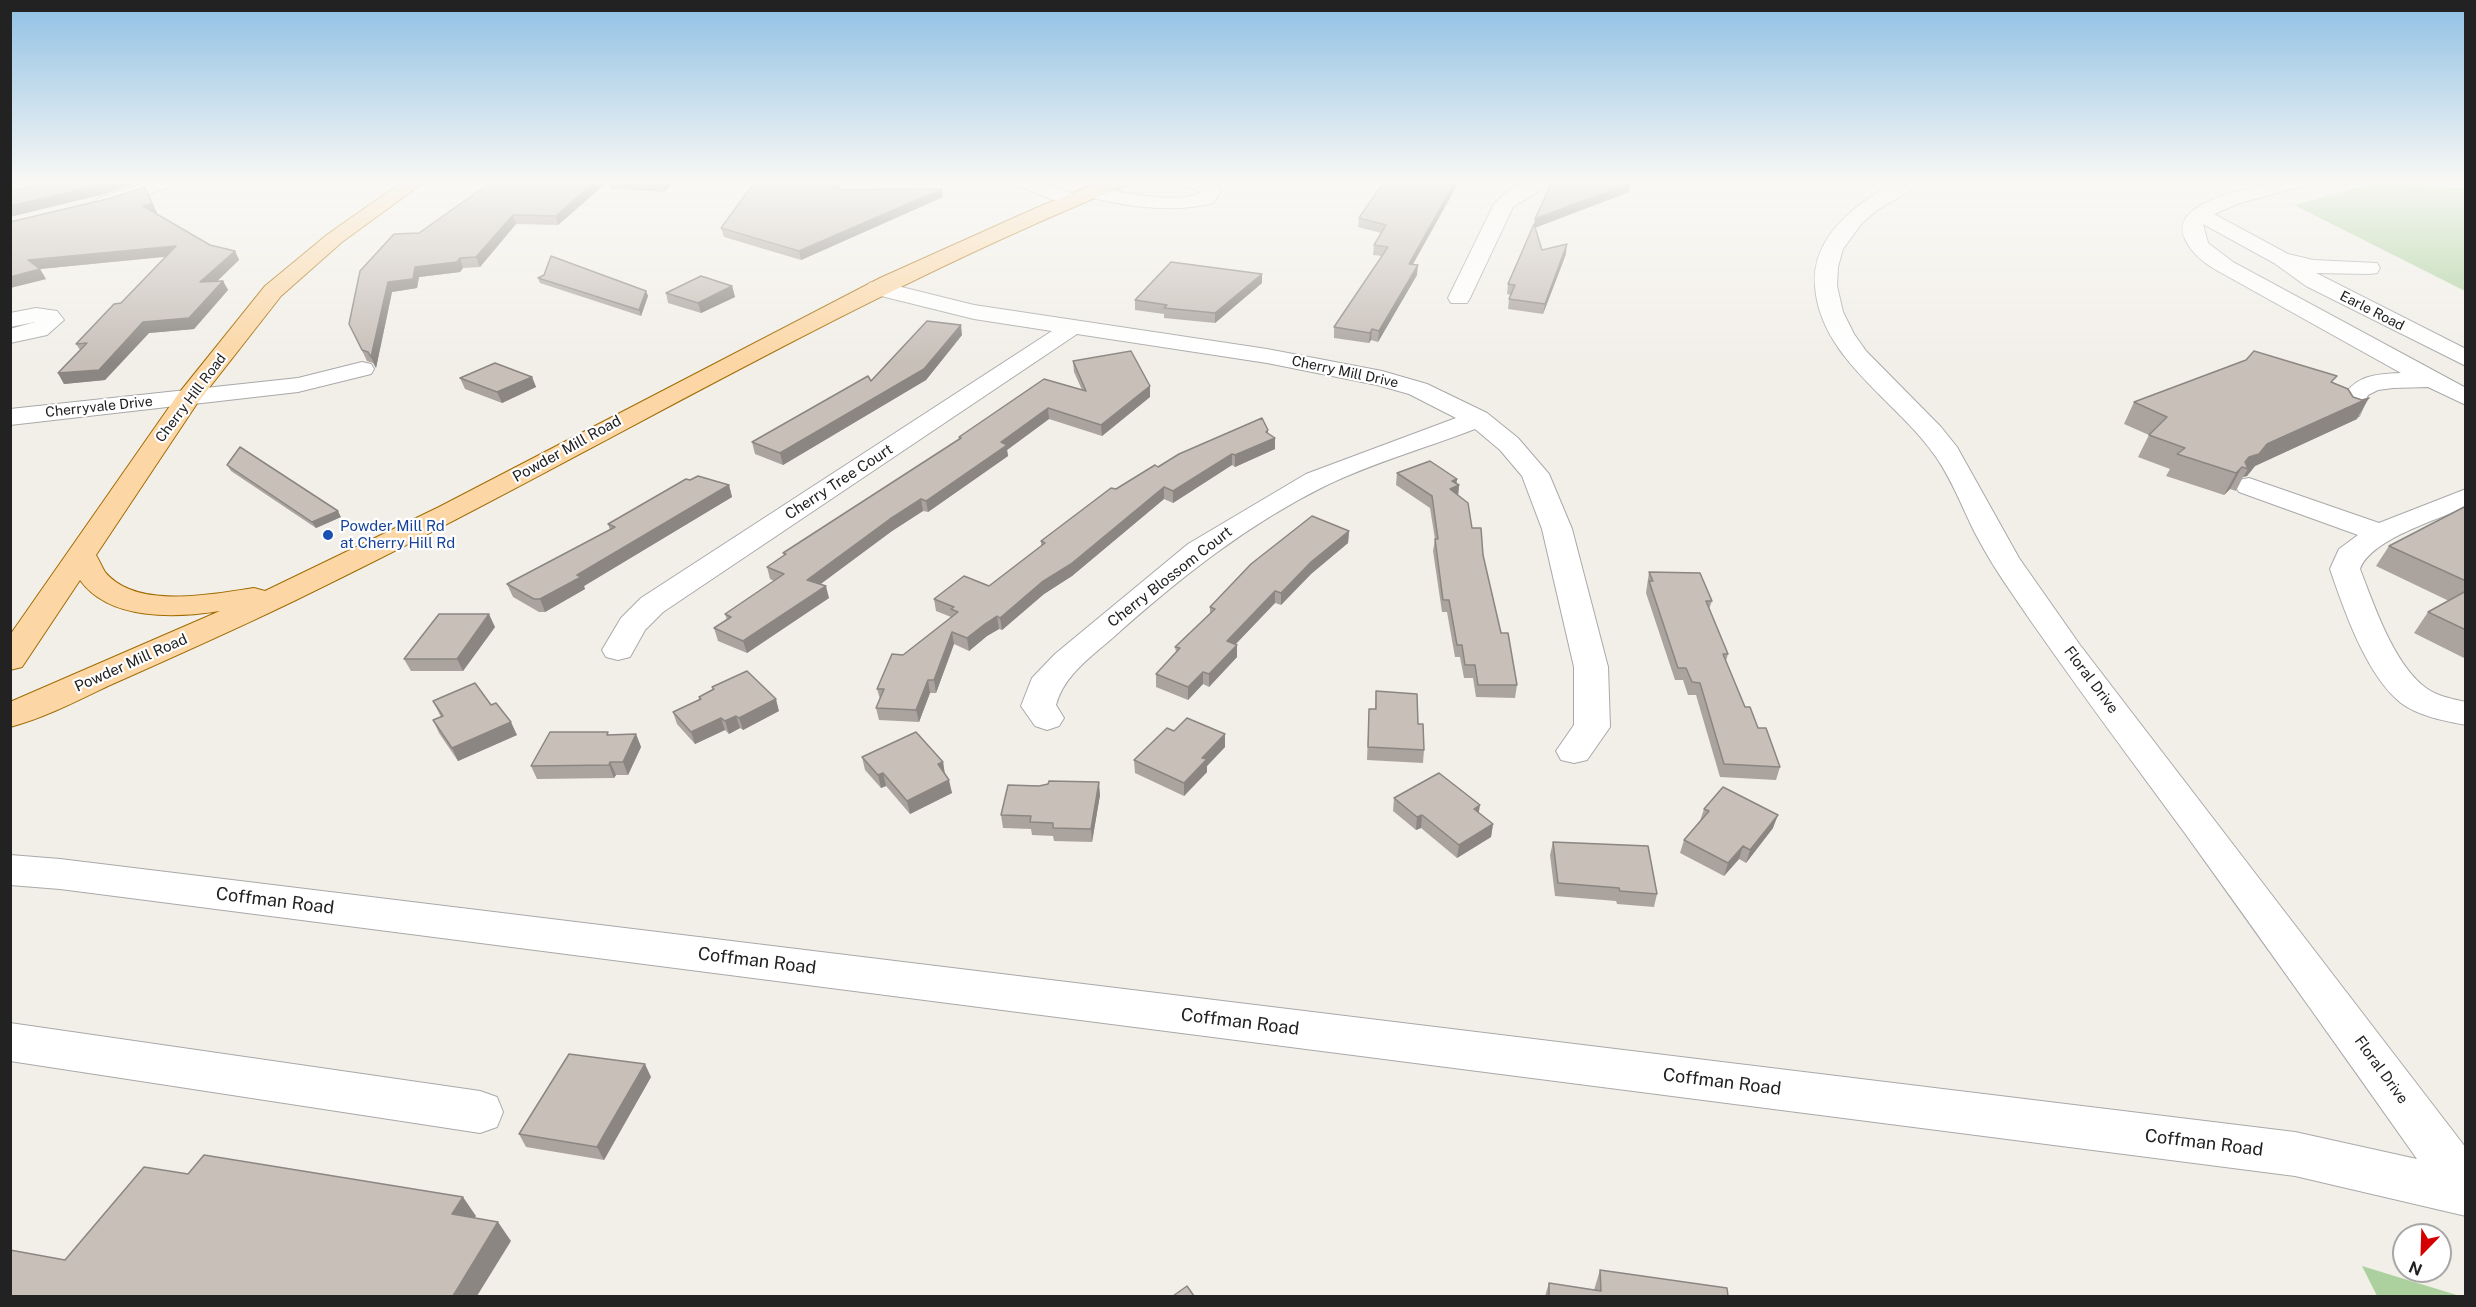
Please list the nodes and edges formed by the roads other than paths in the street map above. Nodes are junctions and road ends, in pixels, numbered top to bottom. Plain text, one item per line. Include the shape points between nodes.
1 (333, 241) edge
2 (981, 241) edge
3 (1486, 241) edge
4 (1839, 241) edge
5 (2196, 241) edge
6 (2249, 241) edge
7 (2281, 259) junction
8 (2369, 268) dead end
9 (877, 288) junction
10 (1459, 298) dead end
11 (1073, 327) junction
12 (13, 331) edge
13 (2466, 359) edge
14 (10, 360) edge
15 (362, 369) dead end
16 (2432, 380) junction
17 (188, 398) junction
18 (2466, 398) edge
19 (2350, 411) edge
20 (10, 417) edge
21 (1478, 420) junction
22 (2249, 486) edge
23 (2466, 498) edge
24 (2380, 533) junction
25 (81, 555) junction
26 (292, 591) junction
27 (618, 650) dead end
28 (10, 660) edge
29 (2466, 714) edge
30 (10, 716) edge
31 (1047, 718) dead end
32 (1574, 751) dead end
33 (10, 870) edge
34 (10, 1042) edge
35 (480, 1112) dead end
36 (2466, 1191) edge

1 - 17 main road, Cherry Hill Road via 273,291
2 - 9 main road, Powder Mill Road
3 - 10 street
4 - 36 street, Floral Drive via 1826,268 1826,289 1836,320 1862,360 1947,453 2000,550 2052,629 2349,1025
5 - 16 street via 2210,257
6 - 7 street
7 - 8 street via 2313,266
7 - 13 street, Earle Road via 2314,281
9 - 11 street, Cherry Mill Drive via 974,312
9 - 26 main road, Powder Mill Road
11 - 21 street, Cherry Mill Drive via 1382,378 1418,389
11 - 27 street, Cherry Tree Court via 652,605 632,625
12 - 14 street
15 - 17 street, Cherryvale Drive via 298,385
16 - 18 street
16 - 19 street via 2397,380 2366,386 2356,394
17 - 20 street, Cherryvale Drive
17 - 25 main road, Cherry Hill Road
21 - 31 street, Cherry Blossom Court via 1316,480 1199,550 1124,611 1044,686 1038,706
21 - 32 street, Cherry Mill Drive via 1509,444 1535,474 1557,529 1591,667 1592,727
22 - 24 street
23 - 24 street
24 - 29 street via 2350,555 2345,569 2372,631 2399,682 2414,695
25 - 26 main road via 95,579 120,597 160,605 208,603
25 - 28 main road, Cherry Hill Road
26 - 30 main road, Powder Mill Road
33 - 36 street, Coffman Road via 108,879 2295,1154
34 - 35 street

